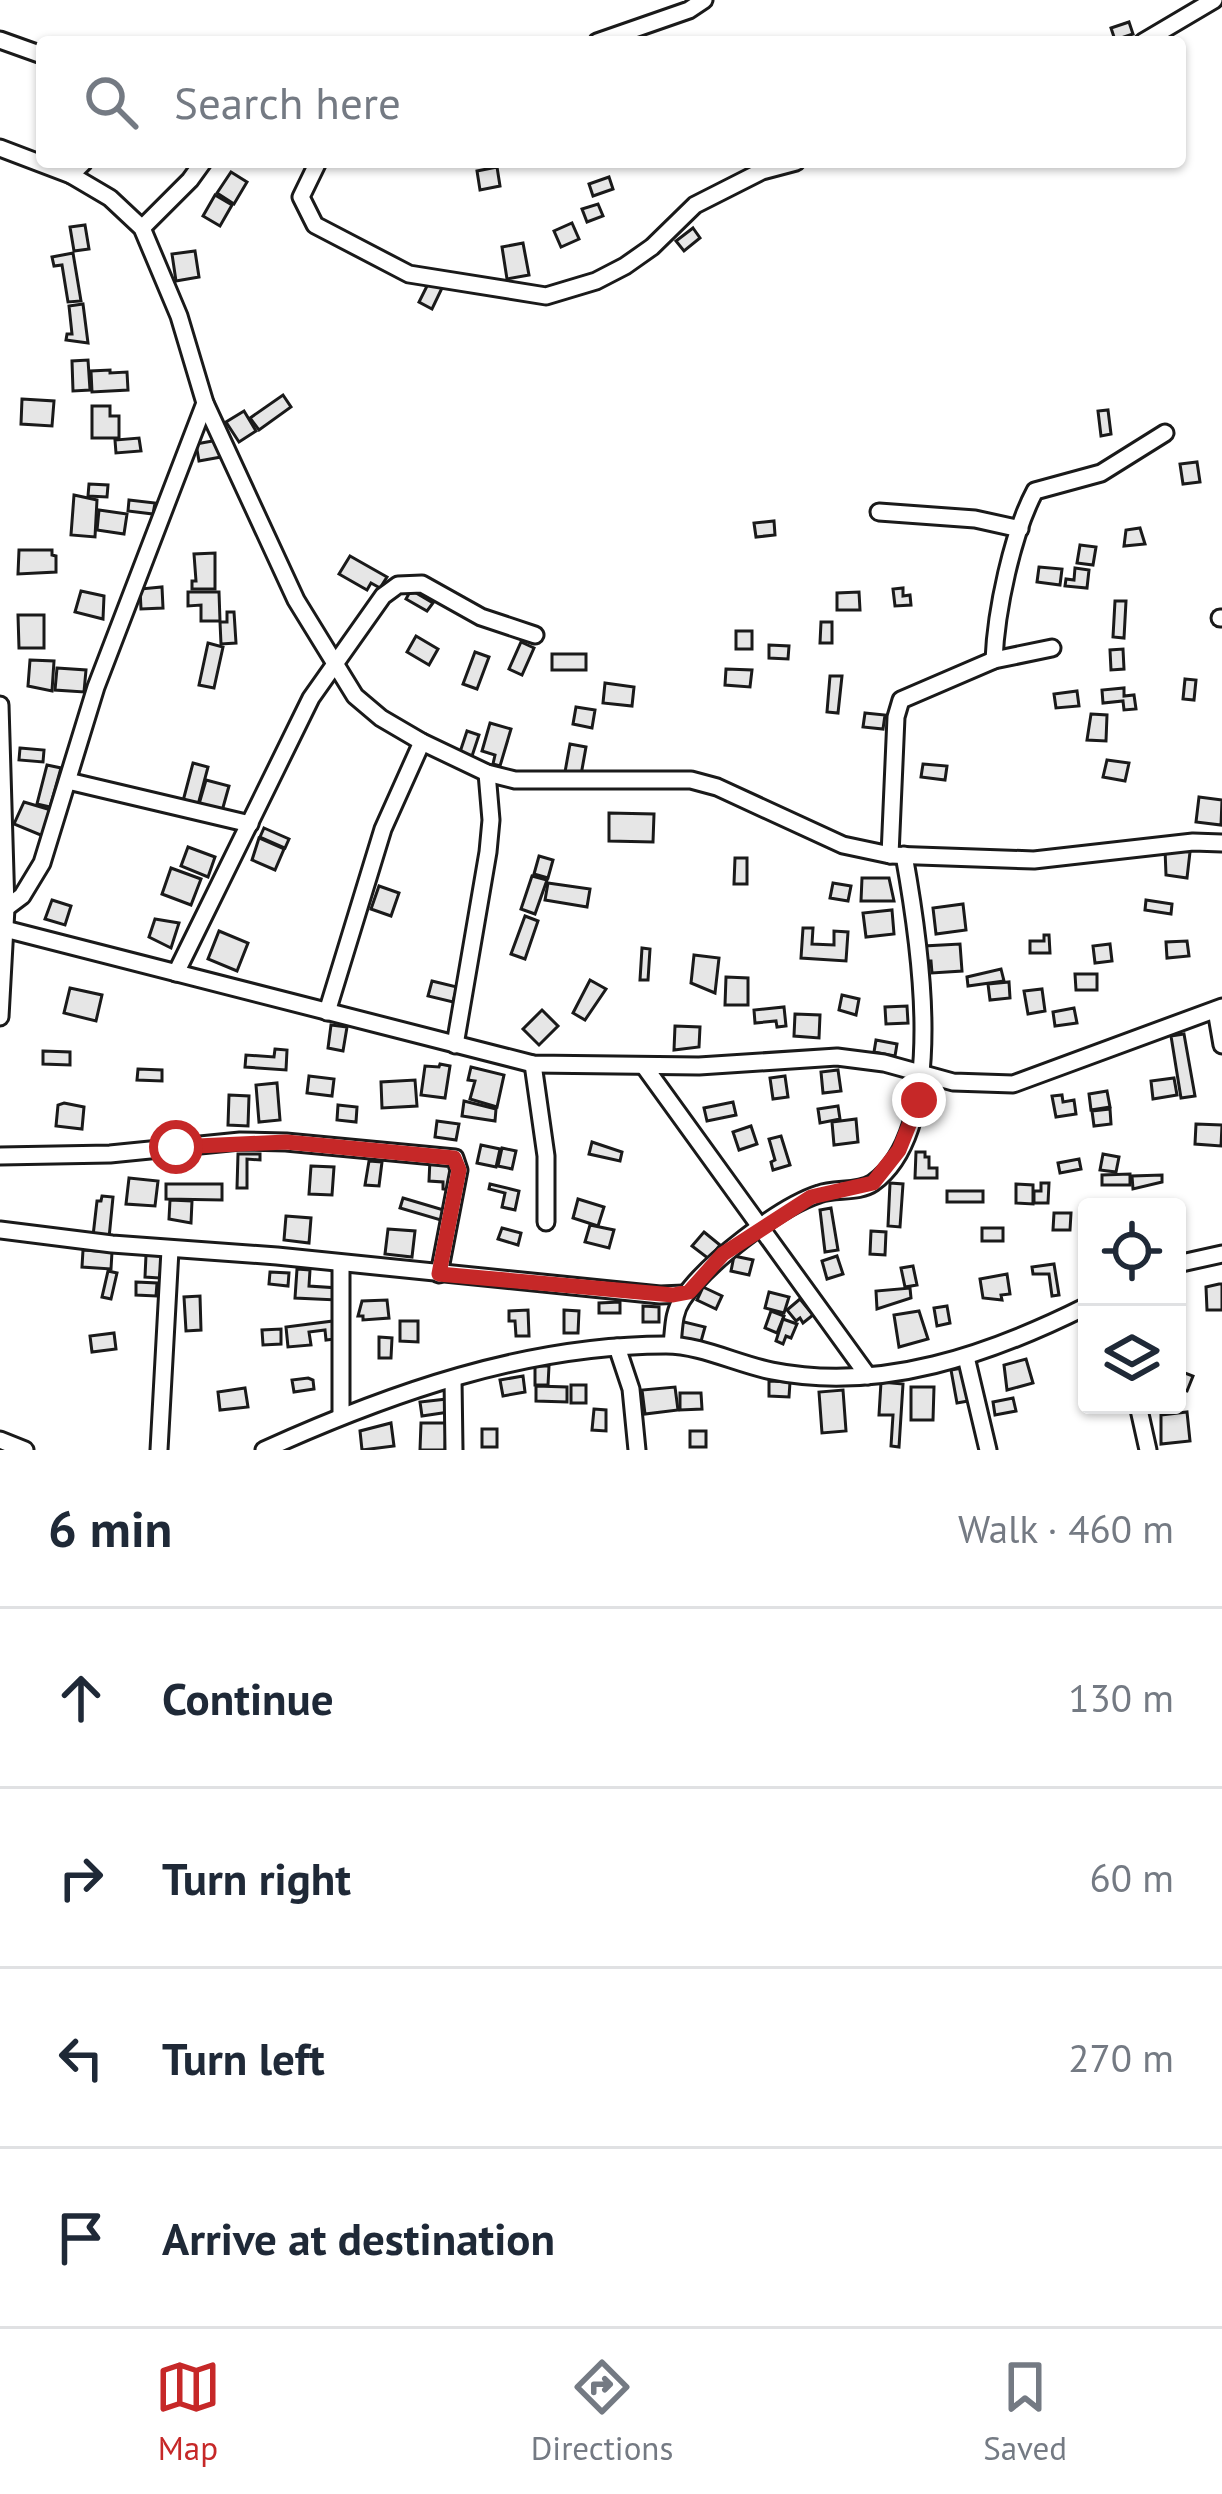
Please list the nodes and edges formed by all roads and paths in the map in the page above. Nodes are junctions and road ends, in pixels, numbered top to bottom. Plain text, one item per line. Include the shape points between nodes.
1 (704, 0) edge
2 (1214, 0) edge
3 (614, 36) edge
4 (1153, 36) edge
5 (0, 40) edge
6 (36, 53) edge
7 (0, 148) edge
8 (36, 162) edge
9 (53, 168) edge
10 (78, 168) edge
11 (198, 168) edge
12 (315, 168) edge
13 (773, 168) edge
14 (71, 175) junction
15 (142, 228) junction
16 (206, 403) junction
17 (1165, 433) dead end
18 (879, 512) dead end
19 (1020, 529) junction
20 (535, 635) dead end
21 (1052, 648) dead end
22 (994, 660) junction
23 (332, 665) junction
24 (0, 705) edge
25 (422, 742) junction
26 (487, 773) junction
27 (68, 782) junction
28 (250, 824) junction
29 (1222, 843) edge
30 (897, 855) junction
31 (6, 908) junction
32 (5, 929) junction
33 (176, 973) junction
34 (1219, 1008) edge
35 (327, 1012) junction
36 (0, 1017) edge
37 (455, 1045) junction
38 (1222, 1045) edge
39 (533, 1064) junction
40 (644, 1066) junction
41 (923, 1075) junction
42 (0, 1156) edge
43 (546, 1222) dead end
44 (761, 1228) junction
45 (0, 1230) edge
46 (170, 1250) junction
47 (1222, 1254) edge
48 (1186, 1262) edge
49 (341, 1264) junction
50 (439, 1274) junction
51 (684, 1294) junction
52 (660, 1295) junction
53 (1078, 1310) edge
54 (675, 1313) junction
55 (672, 1344) junction
56 (617, 1347) junction
57 (966, 1357) junction
58 (868, 1376) junction
59 (453, 1378) junction
60 (1140, 1414) edge
61 (341, 1416) junction
62 (0, 1440) edge
63 (25, 1450) edge
64 (160, 1450) edge
65 (264, 1450) edge
66 (454, 1450) edge
67 (637, 1450) edge
68 (988, 1450) edge
69 (1148, 1450) edge

1 - 3 street
2 - 4 street
5 - 6 street
7 - 8 street
9 - 14 street
10 - 14 street
11 - 15 street
12 - 13 street via 301,197 315,225 409,274 546,296 611,274 695,205
14 - 15 street
15 - 16 street
16 - 23 street
16 - 27 street via 96,687
17 - 19 street via 1101,473 1040,488
18 - 19 street
19 - 22 street
20 - 23 street via 408,583 383,596
21 - 22 street
22 - 30 street via 898,704
23 - 25 street via 355,696
23 - 28 street
24 - 31 street
25 - 26 street
25 - 35 street via 383,829
26 - 30 street via 544,782 691,780 843,845
26 - 37 street via 488,852
27 - 28 street
27 - 31 street via 42,863
28 - 33 street
29 - 30 street via 1057,860
30 - 41 street via 914,924
31 - 32 street
32 - 33 street
32 - 36 street
33 - 35 street
34 - 38 street
34 - 41 street via 1012,1084
35 - 37 street
37 - 39 street
39 - 40 street
39 - 43 street
40 - 41 street via 837,1057
40 - 44 street
41 - 44 street via 912,1124 873,1183 811,1197
42 - 50 street via 286,1142 454,1158 459,1170
44 - 51 street
44 - 58 street
45 - 46 street
46 - 49 street
46 - 64 street
47 - 48 street
49 - 50 street
49 - 61 street
50 - 52 street
51 - 52 street
51 - 54 street
52 - 54 street
53 - 57 street
54 - 55 street
55 - 56 street
55 - 58 street via 771,1371
56 - 59 street
56 - 67 street
57 - 58 street
57 - 68 street
59 - 61 street
59 - 66 street
60 - 69 street
61 - 65 street
62 - 63 street

